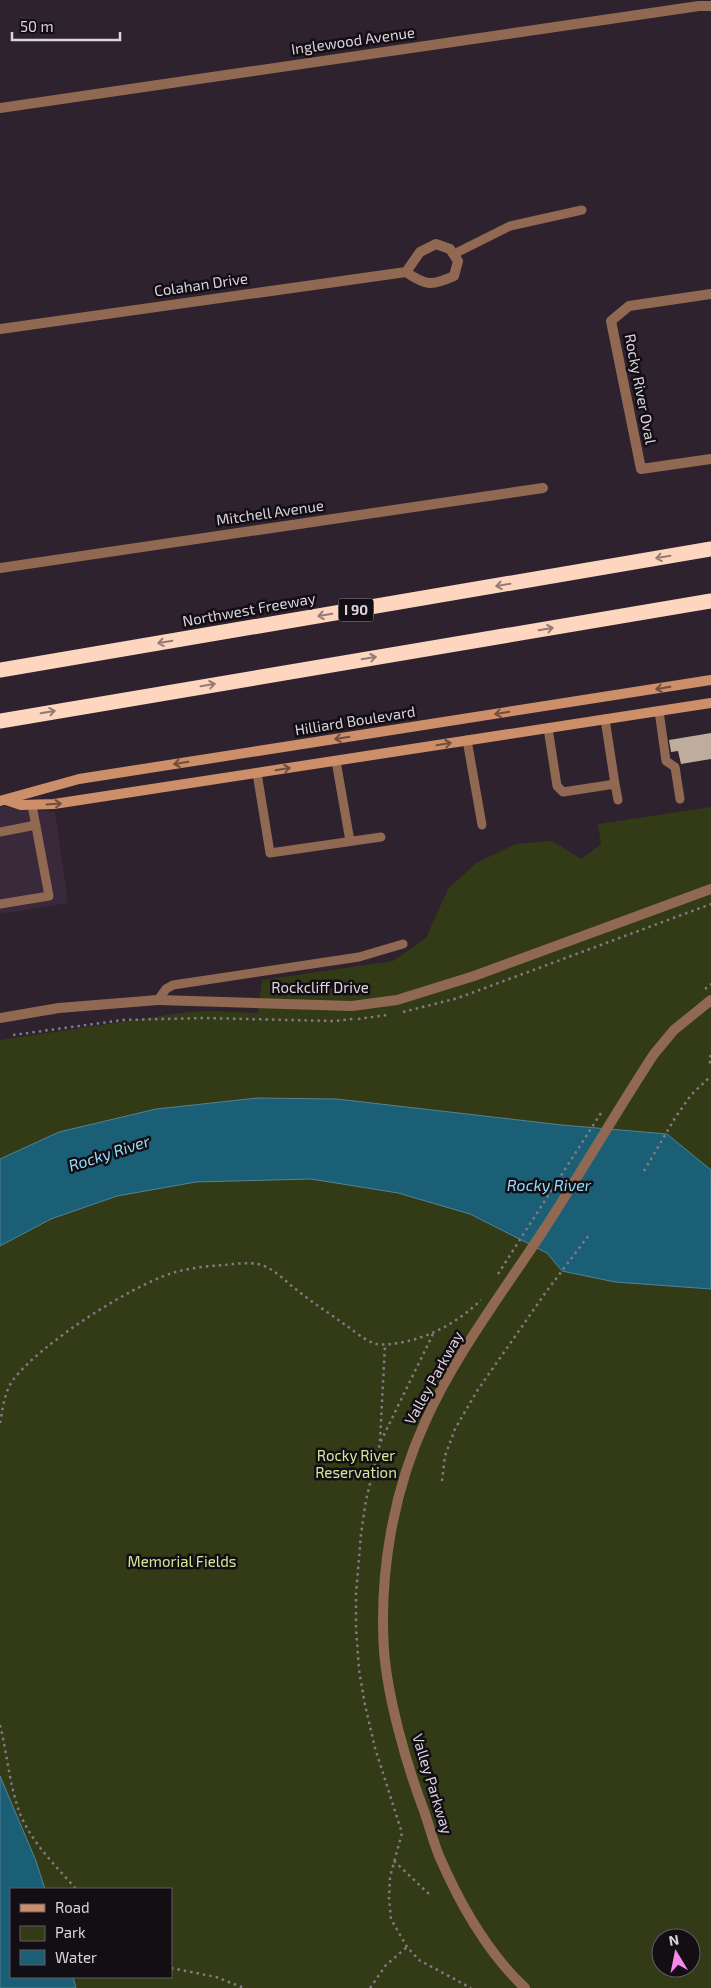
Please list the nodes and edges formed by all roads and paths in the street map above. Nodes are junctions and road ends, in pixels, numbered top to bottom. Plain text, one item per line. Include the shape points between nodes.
1 (711, 6) edge
2 (0, 108) edge
3 (582, 210) dead end
4 (454, 254) junction
5 (406, 272) junction
6 (711, 294) edge
7 (0, 328) edge
8 (711, 459) edge
9 (544, 488) dead end
10 (711, 549) edge
11 (0, 568) edge
12 (711, 601) edge
13 (0, 670) edge
14 (711, 680) edge
15 (711, 703) edge
16 (659, 711) junction
17 (605, 719) junction
18 (0, 721) edge
19 (548, 728) junction
20 (467, 740) junction
21 (336, 761) junction
22 (257, 773) junction
23 (616, 784) junction
24 (680, 799) dead end
25 (618, 800) dead end
26 (3, 801) edge
27 (32, 805) junction
28 (36, 825) junction
29 (482, 825) dead end
30 (0, 832) edge
31 (381, 836) dead end
32 (350, 841) junction
33 (711, 890) edge
34 (0, 904) edge
35 (403, 944) dead end
36 (158, 1000) junction
37 (711, 1000) edge
38 (0, 1018) edge
39 (711, 1055) edge
40 (711, 1066) edge
41 (711, 1076) edge
42 (605, 1106) dead end
43 (644, 1171) dead end
44 (589, 1235) dead end
45 (494, 1280) dead end
46 (485, 1294) dead end
47 (385, 1345) junction
48 (0, 1423) edge
49 (380, 1443) dead end
50 (442, 1481) dead end
51 (0, 1725) edge
52 (402, 1833) dead end
53 (394, 1861) junction
54 (75, 1888) edge
55 (429, 1894) dead end
56 (407, 1947) junction
57 (172, 1968) edge
58 (244, 1988) edge
59 (370, 1988) edge
60 (470, 1988) edge
61 (525, 1988) edge

1 - 2 street, Inglewood Avenue
3 - 4 lane via 510,226
4 - 5 street via 436,244 420,252
4 - 5 street via 458,260 454,276 436,284 420,282
5 - 7 street, Colahan Drive
6 - 8 street, Rocky River Oval via 629,306 611,322 641,469
9 - 11 street, Mitchell Avenue
10 -> 13 highway, Northwest Freeway / I 90
18 -> 12 highway
14 -> 26 main road, Hilliard Boulevard via 79,779
15 - 16 main road, Hilliard Boulevard
16 - 17 main road, Hilliard Boulevard
16 - 24 lane via 666,761 675,767
17 - 19 main road, Hilliard Boulevard
17 - 23 lane
19 - 20 main road, Hilliard Boulevard
19 - 23 lane via 557,786 563,792
21 -> 20 main road, Hilliard Boulevard
20 - 29 lane
22 -> 21 main road, Hilliard Boulevard
21 - 32 lane
27 -> 22 main road, Hilliard Boulevard
22 - 32 lane via 270,852
23 - 25 lane
26 - 27 main road, Hilliard Boulevard
27 - 28 lane
28 - 30 lane
28 - 34 lane via 49,896
31 - 32 lane
33 - 36 street, Rockcliff Drive via 474,976 397,1000 352,1006
35 - 36 lane via 359,957 173,985
36 - 38 street, Rockcliff Drive via 59,1008
37 - 61 street, Valley Parkway via 674,1030 654,1054 454,1368 425,1421 399,1493 392,1525 383,1615 385,1654 392,1699 415,1788 440,1857 463,1904 486,1941
39 - 40 path
41 - 43 path via 680,1110
42 - 45 path
44 - 50 path via 477,1391 455,1429 445,1456
46 - 47 path via 469,1311 433,1334
47 - 48 path via 359,1335 272,1270 257,1264 172,1273 99,1310 30,1362 13,1380 4,1396
47 - 49 path
51 - 54 path via 18,1810 43,1851
52 - 53 path
53 - 55 path
53 - 56 path via 390,1877 391,1919
56 - 59 path via 386,1964
56 - 60 path via 419,1960
57 - 58 path via 216,1977

